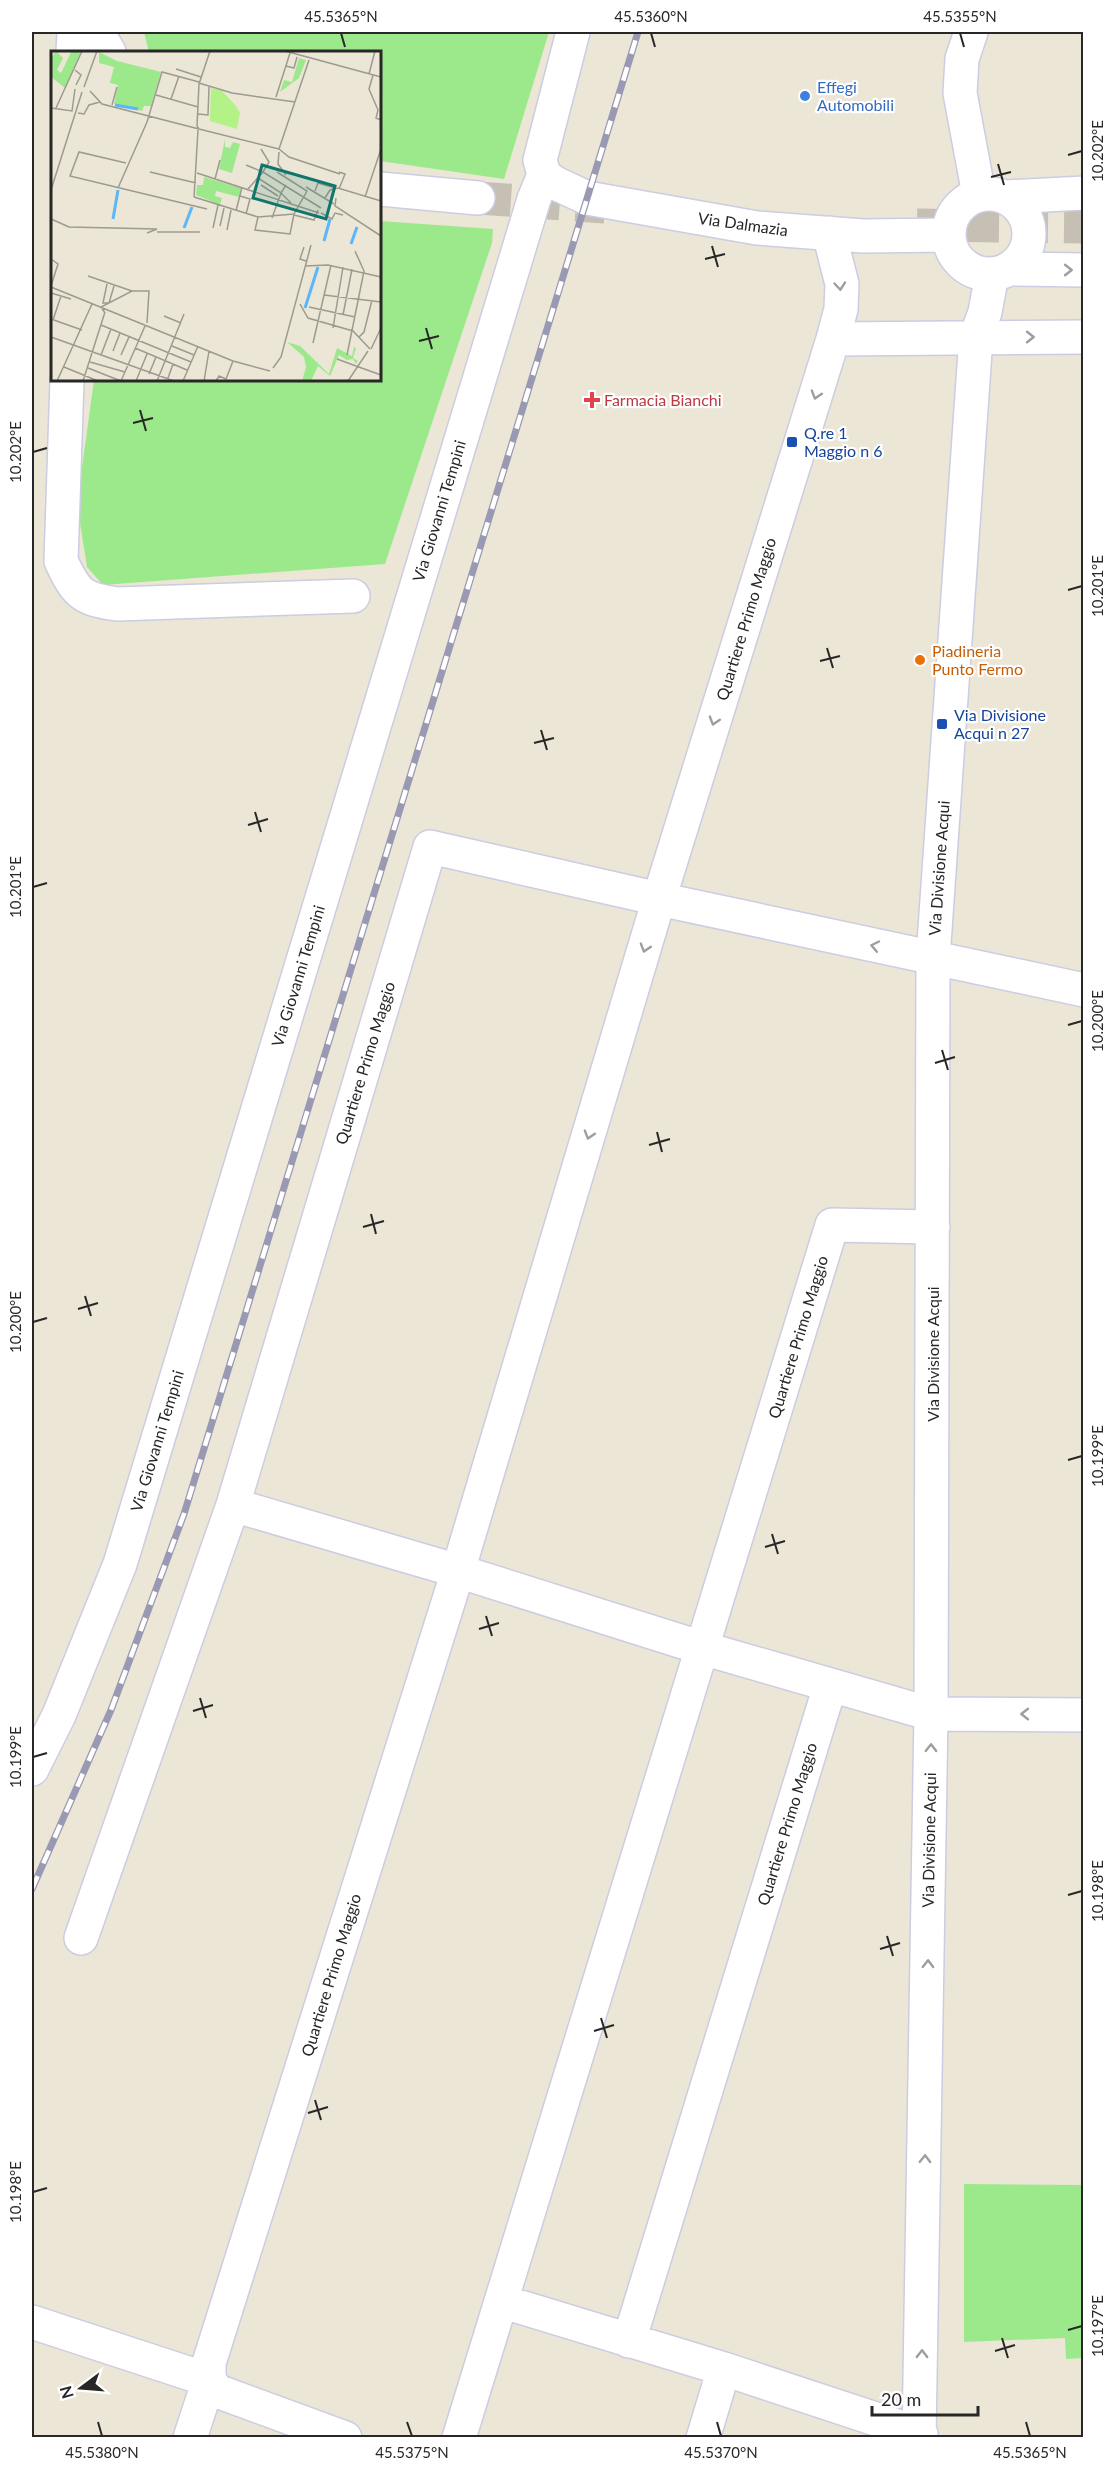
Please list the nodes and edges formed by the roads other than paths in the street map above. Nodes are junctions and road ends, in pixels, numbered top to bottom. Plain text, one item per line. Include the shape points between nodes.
1 (74, 32) edge
2 (97, 32) edge
3 (115, 32) edge
4 (971, 32) edge
5 (571, 36) edge
6 (73, 51) edge
7 (108, 51) edge
8 (109, 51) edge
9 (544, 175) junction
10 (381, 189) edge
11 (1083, 193) edge
12 (993, 196) junction
13 (478, 198) tunnel mouth
14 (829, 233) junction
15 (950, 235) junction
16 (1083, 270) edge
17 (1001, 272) junction
18 (976, 337) junction
19 (1083, 337) edge
20 (833, 339) junction
21 (67, 381) edge
22 (353, 596) dead end
23 (659, 899) junction
24 (933, 958) junction
25 (1083, 990) edge
26 (933, 1227) junction
27 (233, 1505) junction
28 (458, 1570) junction
29 (702, 1648) junction
30 (830, 1686) junction
31 (931, 1714) junction
32 (1083, 1714) edge
33 (32, 1769) edge
34 (81, 1938) dead end
35 (501, 2301) junction
36 (32, 2322) edge
37 (629, 2341) junction
38 (724, 2369) junction
39 (209, 2380) junction
40 (920, 2436) edge
41 (190, 2438) edge
42 (345, 2438) edge
43 (459, 2438) edge
44 (703, 2438) edge

1 - 6 street
2 - 7 street
3 - 8 street
4 - 12 street via 962,59 960,93
5 - 9 street via 540,160
9 - 14 street, Via Dalmazia via 587,198 757,228
9 - 33 street, Via Giovanni Tempini via 120,1564 59,1715
10 - 13 street
11 - 12 street
12 - 15 street via 962,204 954,214
12 - 17 street via 1022,210 1030,235 1020,260
14 - 15 street, Via Dalmazia
14 -> 20 street, Quartiere Primo Maggio via 842,284 841,309
15 - 17 street via 953,253 972,271
17 -> 16 street
17 - 18 street, Via Divisione Acqui
18 -> 19 street
18 - 20 street
18 - 24 street, Via Divisione Acqui
20 -> 23 street, Quartiere Primo Maggio
21 - 22 street via 61,561 72,584 91,601 117,604
24 -> 23 street, Quartiere Primo Maggio
23 - 27 street, Quartiere Primo Maggio via 430,847
23 -> 28 street, Quartiere Primo Maggio
24 - 25 street, Quartiere Primo Maggio
24 - 26 street, Via Divisione Acqui
26 - 29 street, Quartiere Primo Maggio via 832,1225
26 - 31 street, Via Divisione Acqui
27 - 28 street
27 - 34 street, Quartiere Primo Maggio
28 - 29 street
28 - 39 street, Quartiere Primo Maggio via 209,2363
29 - 30 street
29 - 35 street, Quartiere Primo Maggio
30 - 31 street
30 - 37 street, Quartiere Primo Maggio
32 -> 31 street
40 -> 31 street, Via Divisione Acqui
35 - 37 street
35 - 43 street, Quartiere Primo Maggio
36 - 39 street
37 - 38 street
38 - 40 street
38 - 44 street
39 - 41 street, Quartiere Primo Maggio
39 - 42 street via 217,2391

